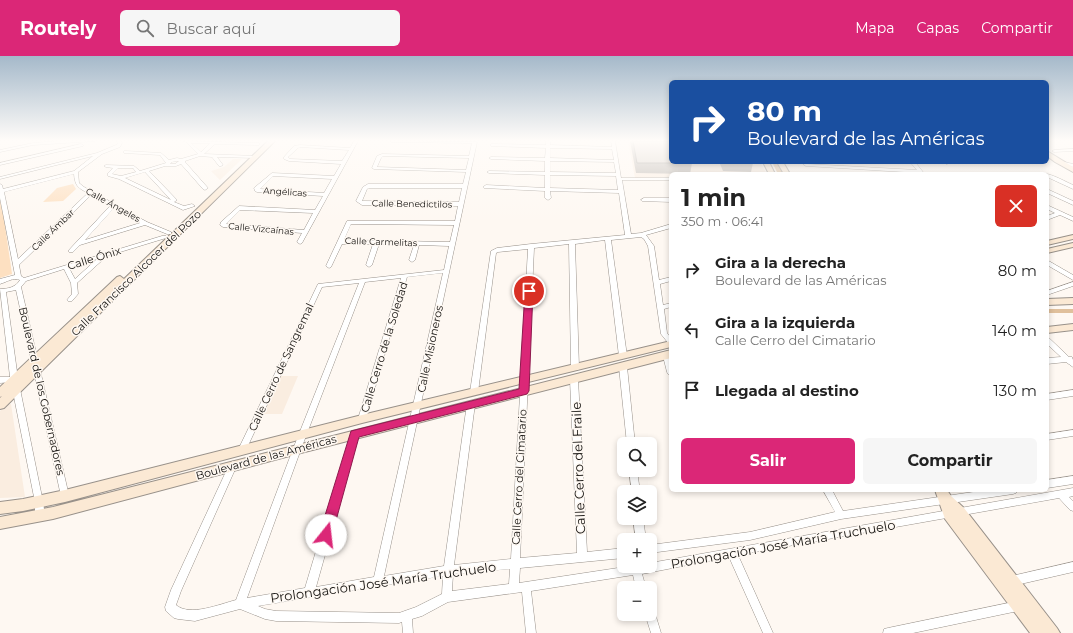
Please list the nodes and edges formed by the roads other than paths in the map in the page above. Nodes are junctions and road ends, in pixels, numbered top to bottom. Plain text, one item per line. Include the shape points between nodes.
1 (40, 168) edge
2 (81, 168) edge
3 (115, 168) edge
4 (135, 168) edge
5 (153, 168) edge
6 (187, 168) edge
7 (240, 168) edge
8 (241, 168) edge
9 (341, 168) edge
10 (374, 168) edge
11 (469, 168) edge
12 (547, 168) edge
13 (617, 168) edge
14 (854, 168) edge
15 (146, 170) junction
16 (76, 172) junction
17 (468, 172) junction
18 (489, 172) dead end
19 (921, 172) edge
20 (139, 173) junction
21 (547, 173) junction
22 (1049, 176) edge
23 (619, 177) junction
24 (0, 178) edge
25 (121, 178) junction
26 (335, 178) junction
27 (669, 179) edge
28 (465, 186) junction
29 (486, 187) dead end
30 (1073, 187) edge
31 (205, 188) dead end
32 (0, 189) edge
33 (547, 189) junction
34 (621, 192) junction
35 (1049, 192) edge
36 (91, 193) junction
37 (326, 195) junction
38 (548, 198) dead end
39 (644, 200) dead end
40 (669, 200) edge
41 (170, 202) junction
42 (1073, 203) edge
43 (461, 204) junction
44 (114, 205) junction
45 (192, 206) dead end
46 (1049, 208) edge
47 (317, 212) junction
48 (1060, 213) junction
49 (1049, 217) edge
50 (1073, 219) edge
51 (145, 223) junction
52 (457, 223) junction
53 (669, 227) edge
54 (306, 232) junction
55 (166, 235) junction
56 (628, 235) junction
57 (642, 235) junction
58 (1073, 237) edge
59 (608, 238) junction
60 (300, 242) dead end
61 (340, 242) junction
62 (377, 242) junction
63 (572, 242) junction
64 (80, 243) junction
65 (417, 243) junction
66 (1049, 243) edge
67 (453, 244) junction
68 (1049, 244) edge
69 (1073, 245) edge
70 (531, 246) junction
71 (71, 251) dead end
72 (106, 255) junction
73 (412, 260) dead end
74 (1049, 263) edge
75 (15, 265) junction
76 (369, 265) dead end
77 (329, 266) dead end
78 (66, 267) junction
79 (447, 271) junction
80 (405, 275) junction
81 (20, 278) junction
82 (1073, 278) edge
83 (363, 280) junction
84 (669, 280) edge
85 (0, 281) edge
86 (74, 283) junction
87 (656, 283) junction
88 (1073, 284) edge
89 (18, 286) junction
90 (1, 291) edge
91 (1049, 292) edge
92 (70, 300) dead end
93 (1073, 301) edge
94 (1049, 302) edge
95 (669, 306) edge
96 (660, 308) junction
97 (1073, 327) edge
98 (1049, 330) edge
99 (669, 340) edge
100 (1049, 342) edge
101 (669, 344) edge
102 (669, 355) edge
103 (623, 356) junction
104 (35, 359) junction
105 (1071, 360) edge
106 (1049, 361) edge
107 (623, 367) junction
108 (37, 369) junction
109 (575, 373) junction
110 (14, 379) junction
111 (0, 380) edge
112 (524, 386) junction
113 (16, 389) junction
114 (474, 392) junction
115 (0, 393) edge
116 (1073, 394) edge
117 (1049, 397) edge
118 (470, 404) junction
119 (0, 405) edge
120 (416, 412) junction
121 (362, 419) junction
122 (1073, 433) edge
123 (302, 434) junction
124 (355, 434) junction
125 (630, 437) edge
126 (1049, 437) edge
127 (297, 449) junction
128 (242, 450) junction
129 (233, 466) junction
130 (1073, 480) edge
131 (1049, 482) edge
132 (828, 492) edge
133 (985, 492) edge
134 (1073, 492) edge
135 (1061, 494) junction
136 (943, 495) edge
137 (65, 496) junction
138 (39, 502) junction
139 (0, 508) edge
140 (1073, 508) edge
141 (954, 513) junction
142 (841, 515) junction
143 (40, 516) junction
144 (0, 523) edge
145 (657, 549) edge
146 (732, 552) junction
147 (617, 554) edge
148 (582, 557) junction
149 (515, 564) junction
150 (657, 566) edge
151 (1073, 567) edge
152 (448, 570) junction
153 (617, 573) edge
154 (378, 580) junction
155 (1012, 581) junction
156 (526, 587) junction
157 (514, 588) junction
158 (309, 593) junction
159 (447, 596) junction
160 (240, 604) junction
161 (1018, 606) junction
162 (407, 616) junction
163 (652, 621) edge
164 (408, 633) edge
165 (531, 633) edge
166 (656, 633) edge
167 (768, 633) edge
168 (888, 633) edge
169 (1039, 633) edge
170 (1052, 633) edge

1 - 24 street
2 - 16 street
3 - 25 street via 110,175
4 - 20 street
5 - 15 street
6 - 31 street
7 - 55 street, Calle Francisco Alcocer del Pozo
8 - 108 street, Calle Francisco Alcocer del Pozo
9 - 26 street
10 - 17 street
11 - 17 street, Calle Misioneros
12 - 21 street
13 - 23 street
14 - 19 street
15 - 20 street
15 - 41 street via 174,200
16 - 32 street
16 - 36 street, Calle Ángeles via 77,183
17 - 28 street, Calle Misioneros
18 - 21 street
20 - 25 street
21 - 23 street
21 - 33 street
22 - 30 street
23 - 27 street
23 - 34 street
25 - 41 street
26 - 37 street
26 - 37 street, Angélicas via 272,174 257,188
28 - 43 street, Calle Misioneros
28 - 43 street, Calle Benedictilos via 368,186 359,201
29 - 33 street
32 - 75 street
33 - 34 street
33 - 38 street
34 - 56 street
35 - 42 street
36 - 44 street, Calle Ángeles
36 - 75 street, Calle Ámbar
37 - 47 street
39 - 40 street
41 - 45 street via 184,208
43 - 52 street, Calle Misioneros
44 - 51 street, Calle Ángeles
44 - 64 street
46 - 48 street
47 - 54 street
47 - 54 street, Calle Vizcaínas via 243,208 236,210 222,226
48 - 49 street
48 - 50 street
51 - 55 street, Calle Ángeles
51 - 64 street
52 - 61 street, Calle Carmelitas via 349,222
52 - 67 street, Calle Misioneros
53 - 57 street
54 - 60 street
55 - 72 street, Calle Ónix
55 - 104 street, Calle Francisco Alcocer del Pozo
56 - 57 street
56 - 59 street
57 - 87 street via 651,246
58 - 66 street
59 - 63 street
59 - 103 street
61 - 62 street, Calle Carmelitas
61 - 77 street
62 - 65 street, Calle Carmelitas
62 - 76 street
63 - 70 street
63 - 109 street, Calle Cerro del Fraile
64 - 71 street
65 - 67 street, Calle Carmelitas
65 - 73 street
67 - 79 street, Calle Misioneros
68 - 69 street
70 - 112 street, Calle Cerro del Cimatario
70 - 114 street via 493,252
72 - 78 street, Calle Ónix
72 - 86 street
74 - 82 street
75 - 81 street
78 - 81 street, Calle Ónix
78 - 86 street
79 - 80 street
79 - 120 street, Calle Misioneros
80 - 83 street
80 - 121 street, Calle Cerro de la Soledad
81 - 85 street, Calle Ónix
81 - 89 street via 23,282
83 - 123 street
83 - 128 street, Calle Cerro de Sangremal via 320,285
84 - 87 street
86 - 92 street via 75,294
87 - 96 street
88 - 91 street
89 - 90 street
89 - 104 street, Boulevard de los Gobernadores
90 - 110 street, Boulevard de los Gobernadores
93 - 94 street
95 - 96 street
96 - 99 street via 664,334
97 - 98 street
100 - 105 street
101 - 103 street, Boulevard de las Américas
102 - 107 street, Boulevard de las Américas
103 - 109 street, Boulevard de las Américas
104 - 108 street, Boulevard de los Gobernadores
104 - 110 street, Calle Francisco Alcocer del Pozo
105 - 106 street
107 - 109 street, Boulevard de las Américas
107 - 125 street
108 - 113 street, Calle Francisco Alcocer del Pozo
108 - 137 street, Boulevard de los Gobernadores
109 - 112 street, Boulevard de las Américas
109 - 148 street, Calle Cerro del Fraile
110 - 111 street
110 - 113 street, Boulevard de los Gobernadores
110 - 115 street, Calle Francisco Alcocer del Pozo
112 - 114 street, Boulevard de las Américas
112 - 118 street, Boulevard de las Américas
112 - 149 street, Calle Cerro del Cimatario
113 - 119 street, Calle Francisco Alcocer del Pozo
113 - 138 street, Boulevard de los Gobernadores
114 - 120 street, Boulevard de las Américas
116 - 117 street
118 - 120 street, Boulevard de las Américas
118 - 152 street
120 - 121 street, Boulevard de las Américas
120 - 124 street, Boulevard de las Américas
120 - 154 street, Calle Misioneros
121 - 123 street, Boulevard de las Américas
122 - 126 street
123 - 127 street
123 - 128 street, Boulevard de las Américas
124 - 127 street, Boulevard de las Américas
124 - 158 street
127 - 129 street, Boulevard de las Américas
127 - 160 street
128 - 137 street, Boulevard de las Américas
129 - 143 street, Boulevard de las Américas
129 - 160 street, Prolongación José María Truchuelo via 170,607 178,614 195,616
130 - 131 street
132 - 142 street
133 - 136 street
134 - 135 street, Prolongación José María Truchuelo
135 - 140 street
135 - 141 street, Prolongación José María Truchuelo
136 - 141 street
136 - 142 street
137 - 138 street, Boulevard de las Américas
138 - 139 street, Boulevard de las Américas
138 - 143 street, Boulevard de los Gobernadores
141 - 146 street, Prolongación José María Truchuelo
141 - 155 street
141 - 161 street
142 - 145 street via 750,536
143 - 144 street, Boulevard de las Américas
146 - 150 street, Prolongación José María Truchuelo
146 - 167 street
147 - 148 street, Prolongación José María Truchuelo
148 - 149 street, Prolongación José María Truchuelo
149 - 152 street, Prolongación José María Truchuelo
149 - 157 street, Calle Cerro del Cimatario
151 - 155 street
152 - 154 street, Prolongación José María Truchuelo
152 - 159 street
153 - 156 street, Prolongación José María Truchuelo
154 - 158 street, Prolongación José María Truchuelo
155 - 170 street
156 - 157 street, Prolongación José María Truchuelo
156 - 165 street
157 - 159 street, Prolongación José María Truchuelo
158 - 160 street, Prolongación José María Truchuelo
159 - 162 street, Prolongación José María Truchuelo
160 - 162 street, Prolongación José María Truchuelo via 276,616
161 - 168 street
161 - 169 street
162 - 164 street
163 - 166 street

